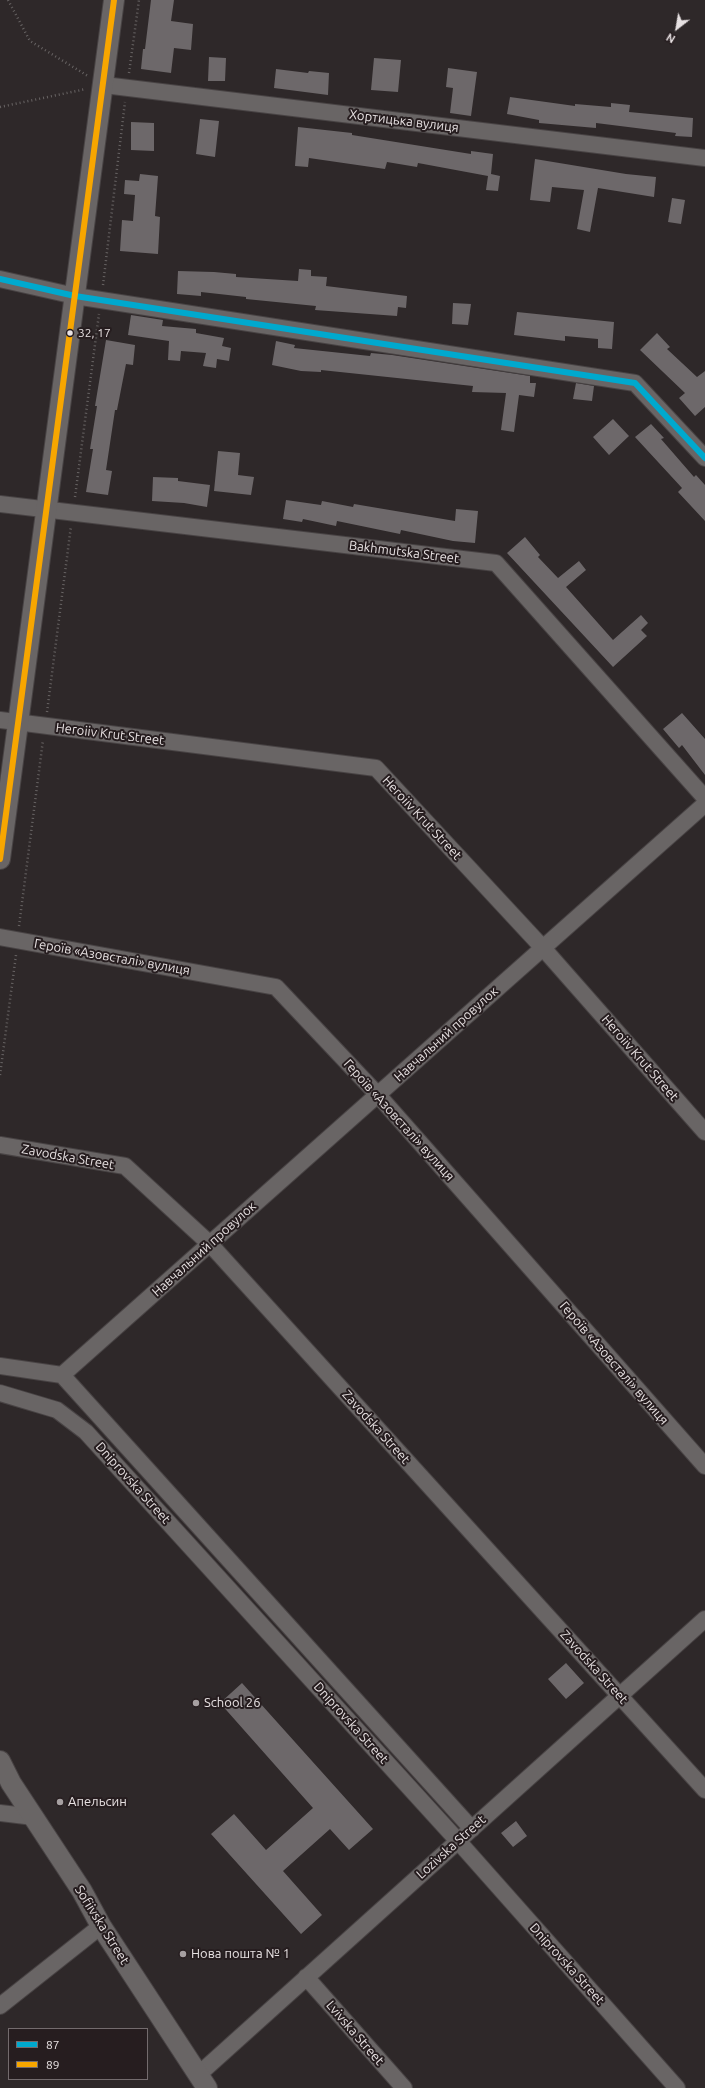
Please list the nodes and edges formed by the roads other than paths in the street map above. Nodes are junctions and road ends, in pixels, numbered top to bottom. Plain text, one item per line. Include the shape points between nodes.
1 (114, 0) edge
2 (104, 85) junction
3 (705, 158) edge
4 (0, 279) edge
5 (75, 296) junction
6 (705, 458) edge
7 (0, 504) edge
8 (47, 510) junction
9 (9, 721) edge
10 (705, 798) edge
11 (705, 804) edge
12 (0, 859) edge
13 (0, 937) edge
14 (544, 948) junction
15 (378, 1095) junction
16 (705, 1132) edge
17 (0, 1145) edge
18 (210, 1244) junction
19 (0, 1366) edge
20 (62, 1375) junction
21 (0, 1393) edge
22 (705, 1466) edge
23 (705, 1619) edge
24 (619, 1696) junction
25 (0, 1761) edge
26 (705, 1790) edge
27 (0, 1813) edge
28 (34, 1817) junction
29 (472, 1829) junction
30 (458, 1841) junction
31 (101, 1926) junction
32 (306, 1977) junction
33 (0, 2006) edge
34 (202, 2081) edge
35 (404, 2088) edge
36 (677, 2088) edge

1 - 2 street
2 - 3 street, Хортицька вулиця
2 - 5 street
4 - 5 street
5 - 6 street via 635,383
5 - 8 street
7 - 8 street, Bakhmutska Street
8 - 9 street
8 - 10 street, Bakhmutska Street via 496,563
9 - 12 street
9 - 14 street, Heroiiv Krut Street via 376,768
11 - 14 street, Навчальний провулок
13 - 15 street, Героїв «Азовсталі» вулиця via 276,987
14 - 15 street, Навчальний провулок
14 - 16 street, Heroiiv Krut Street
15 - 18 street, Навчальний провулок
15 - 22 street, Героїв «Азовсталі» вулиця
17 - 18 street, Zavodska Street via 125,1166
18 - 20 street, Навчальний провулок
18 - 24 street, Zavodska Street
19 - 20 street
20 - 29 street, Dniprovska Street
21 - 30 street, Dniprovska Street via 57,1410 86,1432
23 - 24 street, Lozivska Street
24 - 26 street, Zavodska Street
24 - 29 street, Lozivska Street
25 - 28 street, Sofiivska Street via 11,1783
27 - 28 street
28 - 31 street, Sofiivska Street via 82,1891
29 - 30 street, Lozivska Street
30 - 32 street, Lozivska Street
30 - 36 street, Dniprovska Street
31 - 33 street
31 - 34 street, Sofiivska Street
32 - 34 street, Lozivska Street
32 - 35 street, Lvivska Street

